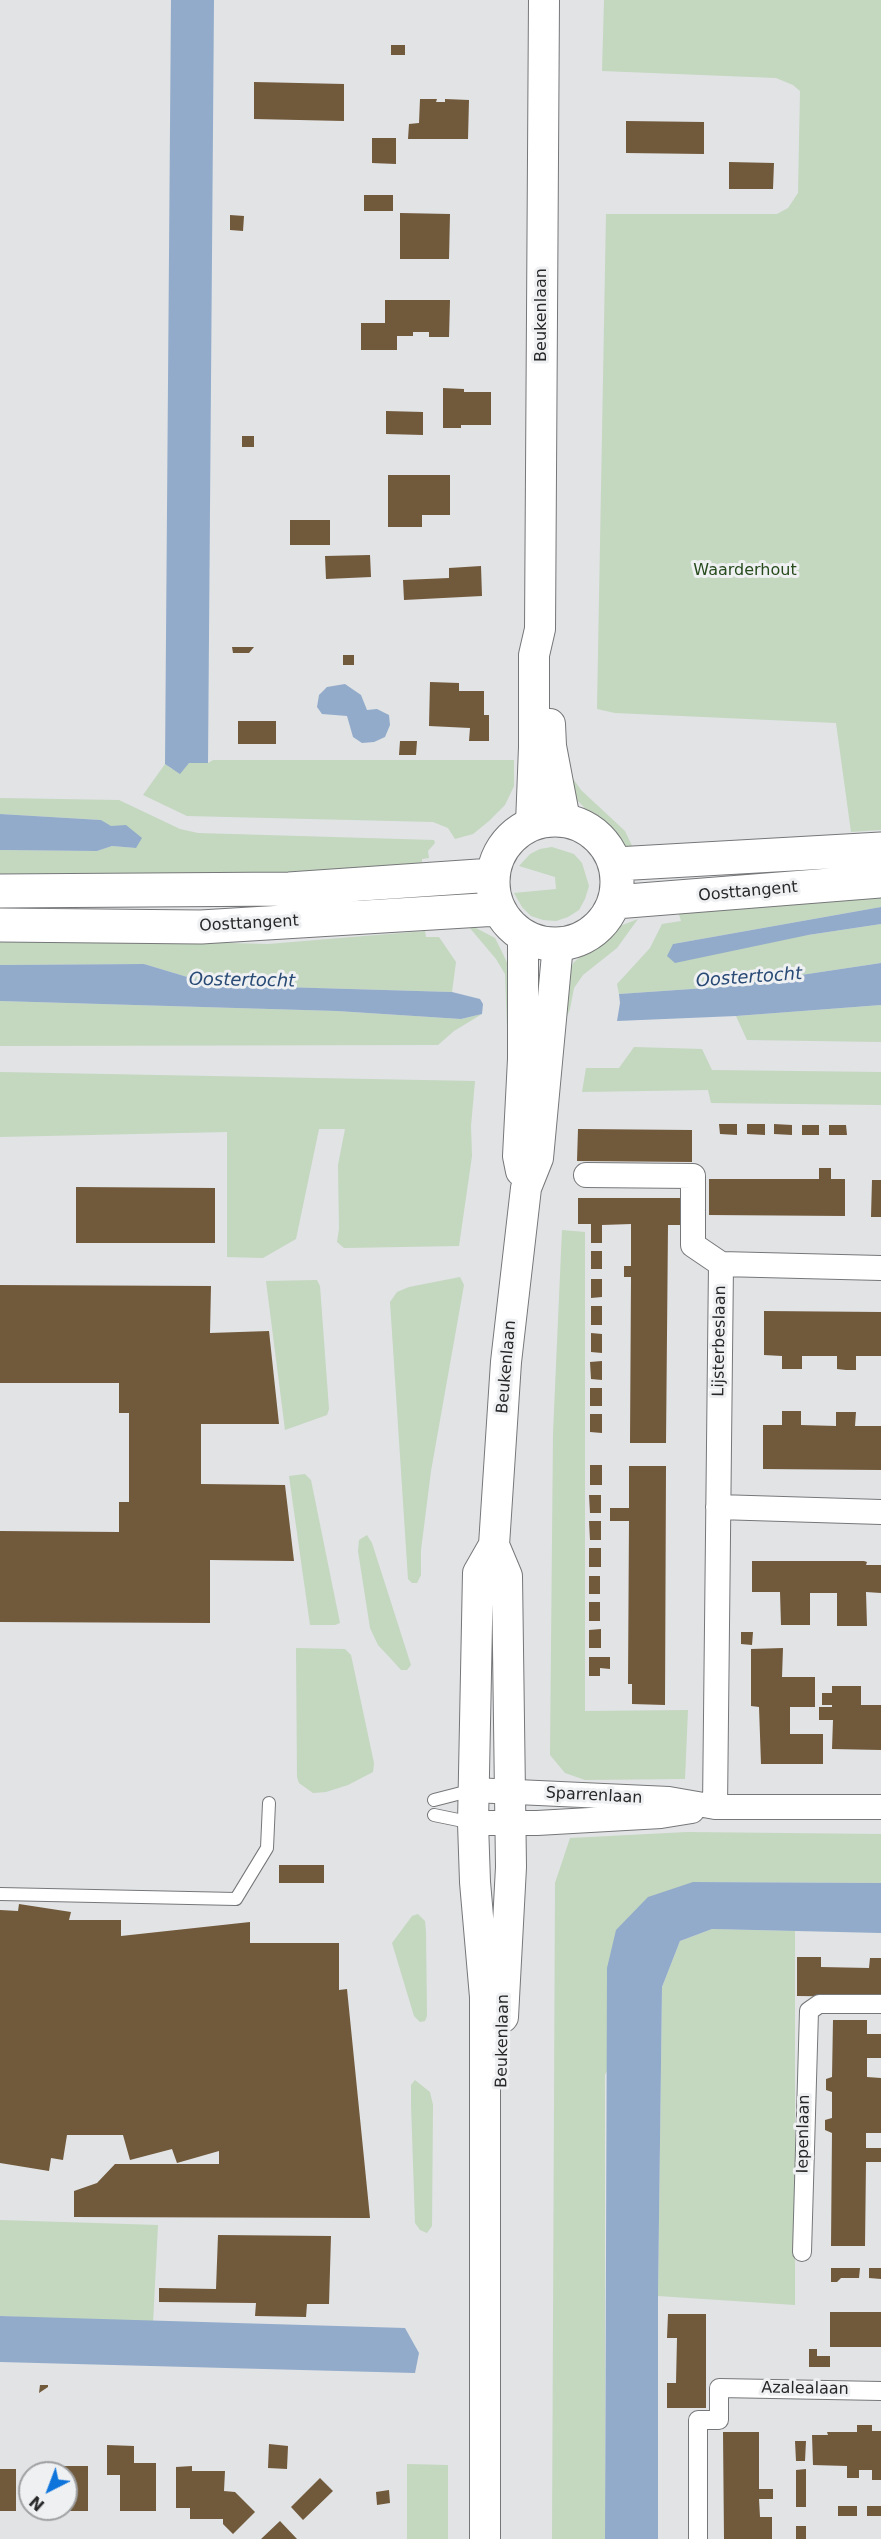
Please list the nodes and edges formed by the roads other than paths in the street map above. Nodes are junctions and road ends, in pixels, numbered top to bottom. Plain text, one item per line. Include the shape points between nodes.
1 (544, 0) edge
2 (540, 629) junction
3 (565, 820) junction
4 (531, 824) junction
5 (881, 849) edge
6 (616, 864) junction
7 (493, 875) junction
8 (881, 881) edge
9 (0, 891) edge
10 (615, 902) junction
11 (498, 909) junction
12 (0, 925) edge
13 (523, 935) junction
14 (558, 945) junction
15 (537, 1021) junction
16 (586, 1175) dead end
17 (721, 1264) junction
18 (881, 1268) edge
19 (718, 1507) junction
20 (881, 1512) edge
21 (494, 1545) junction
22 (473, 1791) junction
23 (509, 1791) junction
24 (434, 1800) dead end
25 (269, 1803) dead end
26 (715, 1807) junction
27 (881, 1808) edge
28 (434, 1815) dead end
29 (473, 1823) junction
30 (510, 1824) junction
31 (0, 1894) edge
32 (881, 2004) edge
33 (802, 2252) dead end
34 (881, 2391) edge
35 (485, 2539) edge
36 (502, 2539) edge
37 (698, 2539) edge

1 - 2 street, Beukenlaan
2 - 3 street, Beukenlaan via 547,655 551,746
2 - 4 street, Beukenlaan via 534,655
3 - 4 main road
3 - 6 main road via 597,835
4 - 7 main road via 511,838 498,855
5 - 6 main road, Oosttangent
6 - 10 main road
7 - 9 main road, Oosttangent via 289,889
7 - 11 main road
8 - 10 main road, Oosttangent
10 - 14 main road via 595,931 580,940
11 - 12 main road, Oosttangent via 201,927
11 - 13 main road
13 - 14 main road
13 - 15 street, Beukenlaan via 523,987
14 - 15 street, Beukenlaan via 554,990
15 - 21 street, Beukenlaan via 518,1156 526,1188 506,1362
16 - 17 street via 693,1176 693,1245
17 - 18 street, Lijsterbeslaan
17 - 19 street, Lijsterbeslaan
19 - 20 street
19 - 26 street, Lijsterbeslaan
21 - 22 street, Beukenlaan via 478,1573
21 - 23 street, Beukenlaan via 507,1576
22 - 23 street, Sparrenlaan
22 - 24 lane
22 - 29 street, Beukenlaan
23 - 26 street, Sparrenlaan via 669,1800
23 - 30 street, Beukenlaan
25 - 31 lane via 267,1848 236,1899
26 - 27 street, Sparrenlaan
26 - 30 street, Sparrenlaan via 661,1816
28 - 29 lane
29 - 30 street, Sparrenlaan
29 - 35 street, Beukenlaan via 485,1997
30 - 36 street, Beukenlaan via 503,2018
32 - 33 street, Iepenlaan via 819,2004 807,2016
34 - 37 street, Azalealaan via 719,2388 719,2420 698,2420

